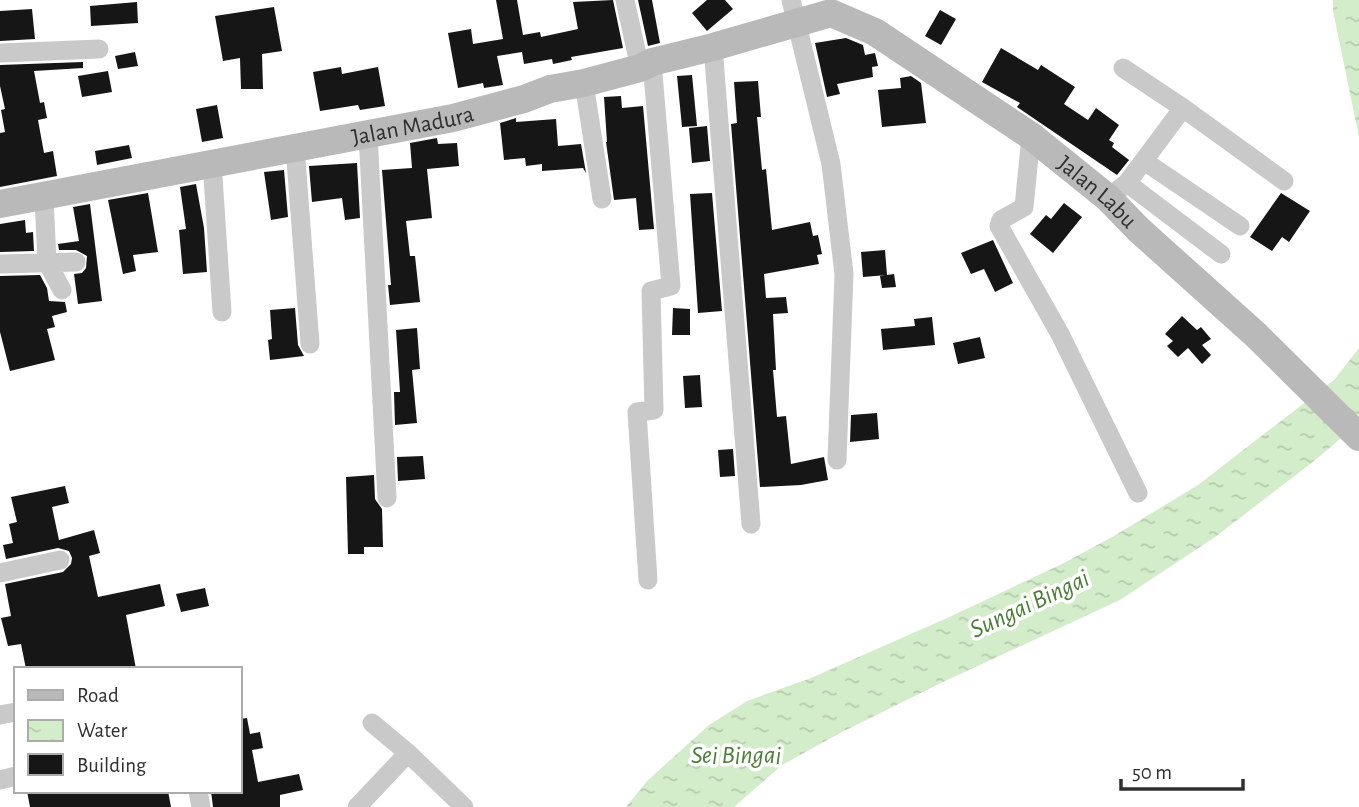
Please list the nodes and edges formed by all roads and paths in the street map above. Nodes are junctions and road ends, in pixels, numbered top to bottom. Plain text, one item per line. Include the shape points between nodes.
1 (625, 0) edge
2 (793, 12) edge
3 (713, 47) junction
4 (99, 49) dead end
5 (0, 53) edge
6 (646, 65) junction
7 (1123, 68) dead end
8 (584, 83) junction
9 (1183, 108) junction
10 (368, 134) junction
11 (1031, 136) junction
12 (295, 147) junction
13 (1144, 161) junction
14 (212, 162) junction
15 (1284, 181) dead end
16 (1118, 191) junction
17 (44, 197) junction
18 (602, 199) dead end
19 (0, 204) edge
20 (1240, 226) dead end
21 (1221, 254) dead end
22 (47, 262) junction
23 (76, 262) dead end
24 (0, 264) edge
25 (62, 290) dead end
26 (222, 312) dead end
27 (310, 344) dead end
28 (1359, 437) edge
29 (837, 460) dead end
30 (1138, 493) dead end
31 (387, 498) dead end
32 (751, 524) dead end
33 (60, 560) dead end
34 (0, 573) edge
35 (648, 580) dead end
36 (372, 723) dead end
37 (408, 753) junction
38 (359, 806) edge
39 (464, 807) edge

1 - 6 street
2 - 3 street, Jalan Madura
2 - 11 street, Jalan Labu via 831,13 876,32
2 - 29 street via 831,164 845,274
3 - 6 street, Jalan Madura
3 - 32 street
4 - 5 street
6 - 8 street, Jalan Madura
6 - 35 street via 671,286 651,291 654,410 637,412
7 - 9 street
8 - 10 street, Jalan Madura via 453,118
8 - 18 street
9 - 13 street
9 - 15 street
10 - 12 street, Jalan Madura
10 - 31 street
11 - 16 street, Jalan Labu
11 - 30 street via 1024,207 1001,220 999,226 1060,334
12 - 14 street, Jalan Madura
12 - 27 street
13 - 16 street
13 - 20 street
14 - 17 street, Jalan Madura
14 - 26 street
16 - 21 street
16 - 28 street, Jalan Labu via 1168,256
17 - 19 street, Jalan Madura
17 - 22 street
22 - 23 street
22 - 24 street
22 - 25 street
33 - 34 street
36 - 37 street
37 - 38 street
37 - 39 street

